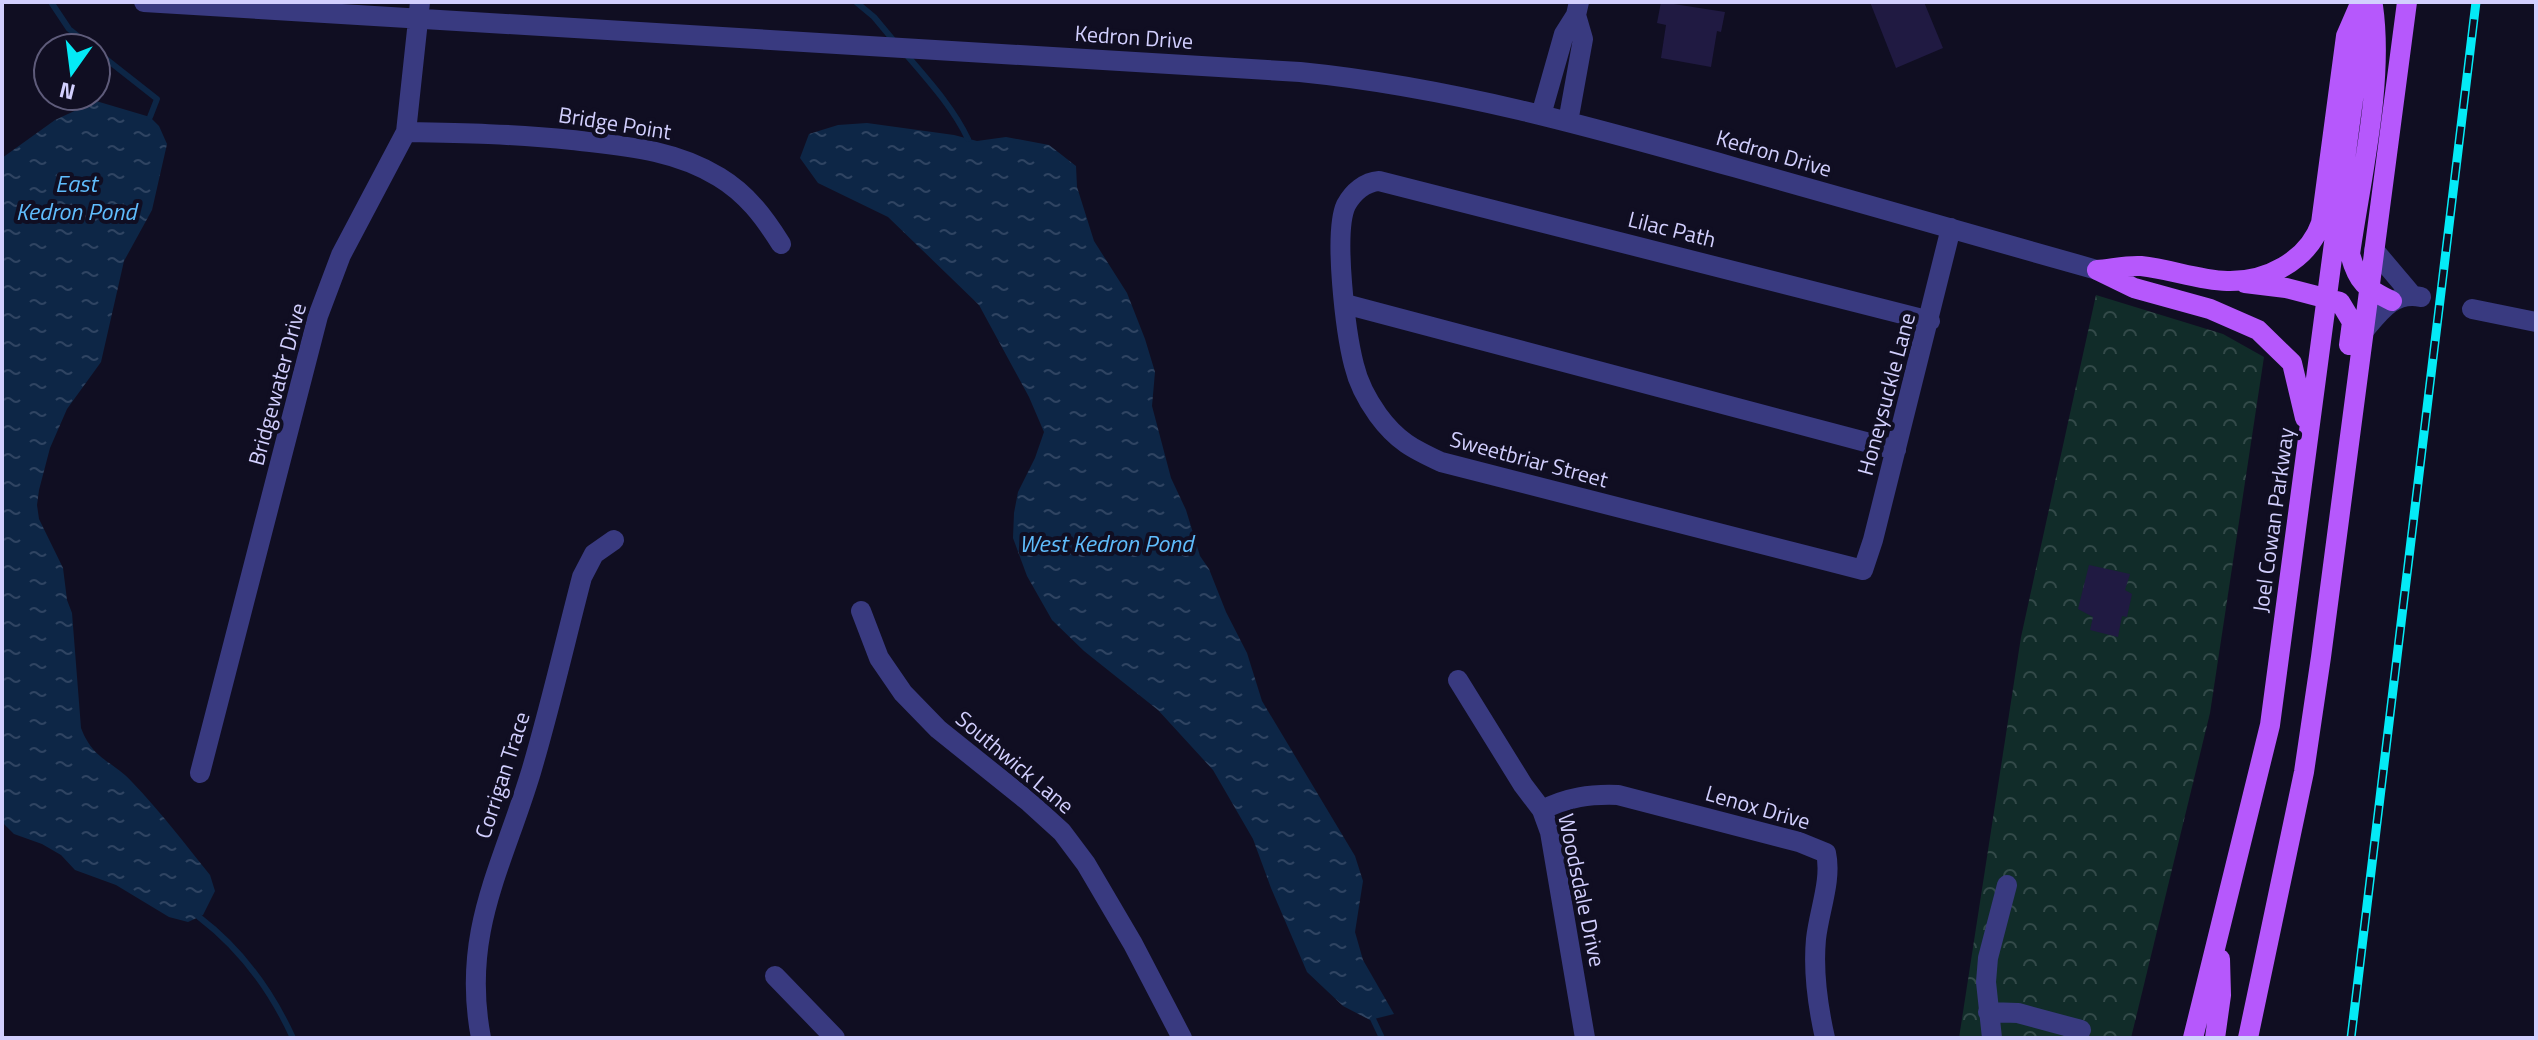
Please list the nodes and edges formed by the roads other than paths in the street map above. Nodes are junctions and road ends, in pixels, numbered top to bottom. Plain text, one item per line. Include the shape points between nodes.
1 (144, 2) edge
2 (2366, 2) edge
3 (2407, 2) edge
4 (1578, 8) edge
5 (419, 10) edge
6 (1541, 115) junction
7 (1568, 122) junction
8 (406, 132) junction
9 (1402, 185) joint
10 (1951, 228) junction
11 (781, 244) dead end
12 (2374, 250) junction
13 (2097, 270) junction
14 (2231, 281) junction
15 (2368, 290) junction
16 (2328, 297) junction
17 (2408, 298) junction
18 (1345, 304) junction
19 (2472, 309) dead end
20 (1930, 321) junction
21 (2536, 322) edge
22 (2363, 332) junction
23 (2308, 437) junction
24 (1896, 450) junction
25 (614, 540) dead end
26 (2335, 555) junction
27 (1863, 570) joint
28 (861, 611) dead end
29 (1458, 680) dead end
30 (200, 773) dead end
31 (1542, 810) junction
32 (2007, 885) dead end
33 (2219, 935) junction
34 (775, 976) dead end
35 (1988, 1012) junction
36 (2081, 1030) dead end
37 (481, 1038) edge
38 (835, 1038) edge
39 (1182, 1038) edge
40 (1585, 1038) edge
41 (1825, 1038) edge
42 (1992, 1038) edge
43 (2193, 1038) edge
44 (2215, 1038) edge
45 (2248, 1038) edge

1 - 5 street, Kedron Drive
2 - 14 main road via 2346,36 2317,235 2284,267
2 - 15 main road via 2377,35 2350,254 2356,275
2 - 16 main road, Joel Cowan Parkway
3 - 12 main road
4 - 6 street via 1564,34
4 - 7 street via 1583,39
5 - 6 street, Kedron Drive via 1367,78
5 - 8 street, Bridgewater Drive
6 - 7 street, Kedron Drive
7 - 10 street, Kedron Drive
8 - 11 street, Bridge Point via 549,137 672,155 720,177 749,200
8 - 30 street, Bridgewater Drive via 341,255 318,316
9 - 18 street, Sweetbriar Street via 1368,182 1346,206
9 - 20 street, Lilac Path
10 - 13 street, Kedron Drive
10 - 20 street, Honeysuckle Lane
12 - 15 main road
12 - 17 street
13 - 14 main road via 2138,266
13 - 23 main road via 2258,330 2292,363
14 - 16 main road
15 - 17 main road
15 - 22 main road
16 - 23 main road, Joel Cowan Parkway
16 - 26 main road via 2340,302 2352,322 2329,498
17 - 22 street via 2388,302
18 - 24 street
18 - 27 street, Sweetbriar Street via 1354,368 1366,394 1399,441 1425,455
19 - 21 street
20 - 24 street, Honeysuckle Lane
22 - 26 main road
23 - 33 main road, Joel Cowan Parkway via 2270,725
24 - 27 street, Honeysuckle Lane
25 - 37 street, Corrigan Trace via 594,554 582,577 537,753 487,895 475,955
26 - 45 main road via 2304,772
28 - 39 street, Southwick Lane via 879,658 903,693 938,729 1062,832 1133,944
29 - 31 street, Woodsdale Drive
31 - 40 street, Woodsdale Drive via 1556,862
31 - 41 street, Lenox Drive via 1564,799 1618,795 1826,853 1829,867 1815,968
32 - 35 street via 1988,958
33 - 43 main road, Joel Cowan Parkway
33 - 44 main road via 2221,995
34 - 38 street
35 - 36 street via 2018,1013
35 - 42 street

